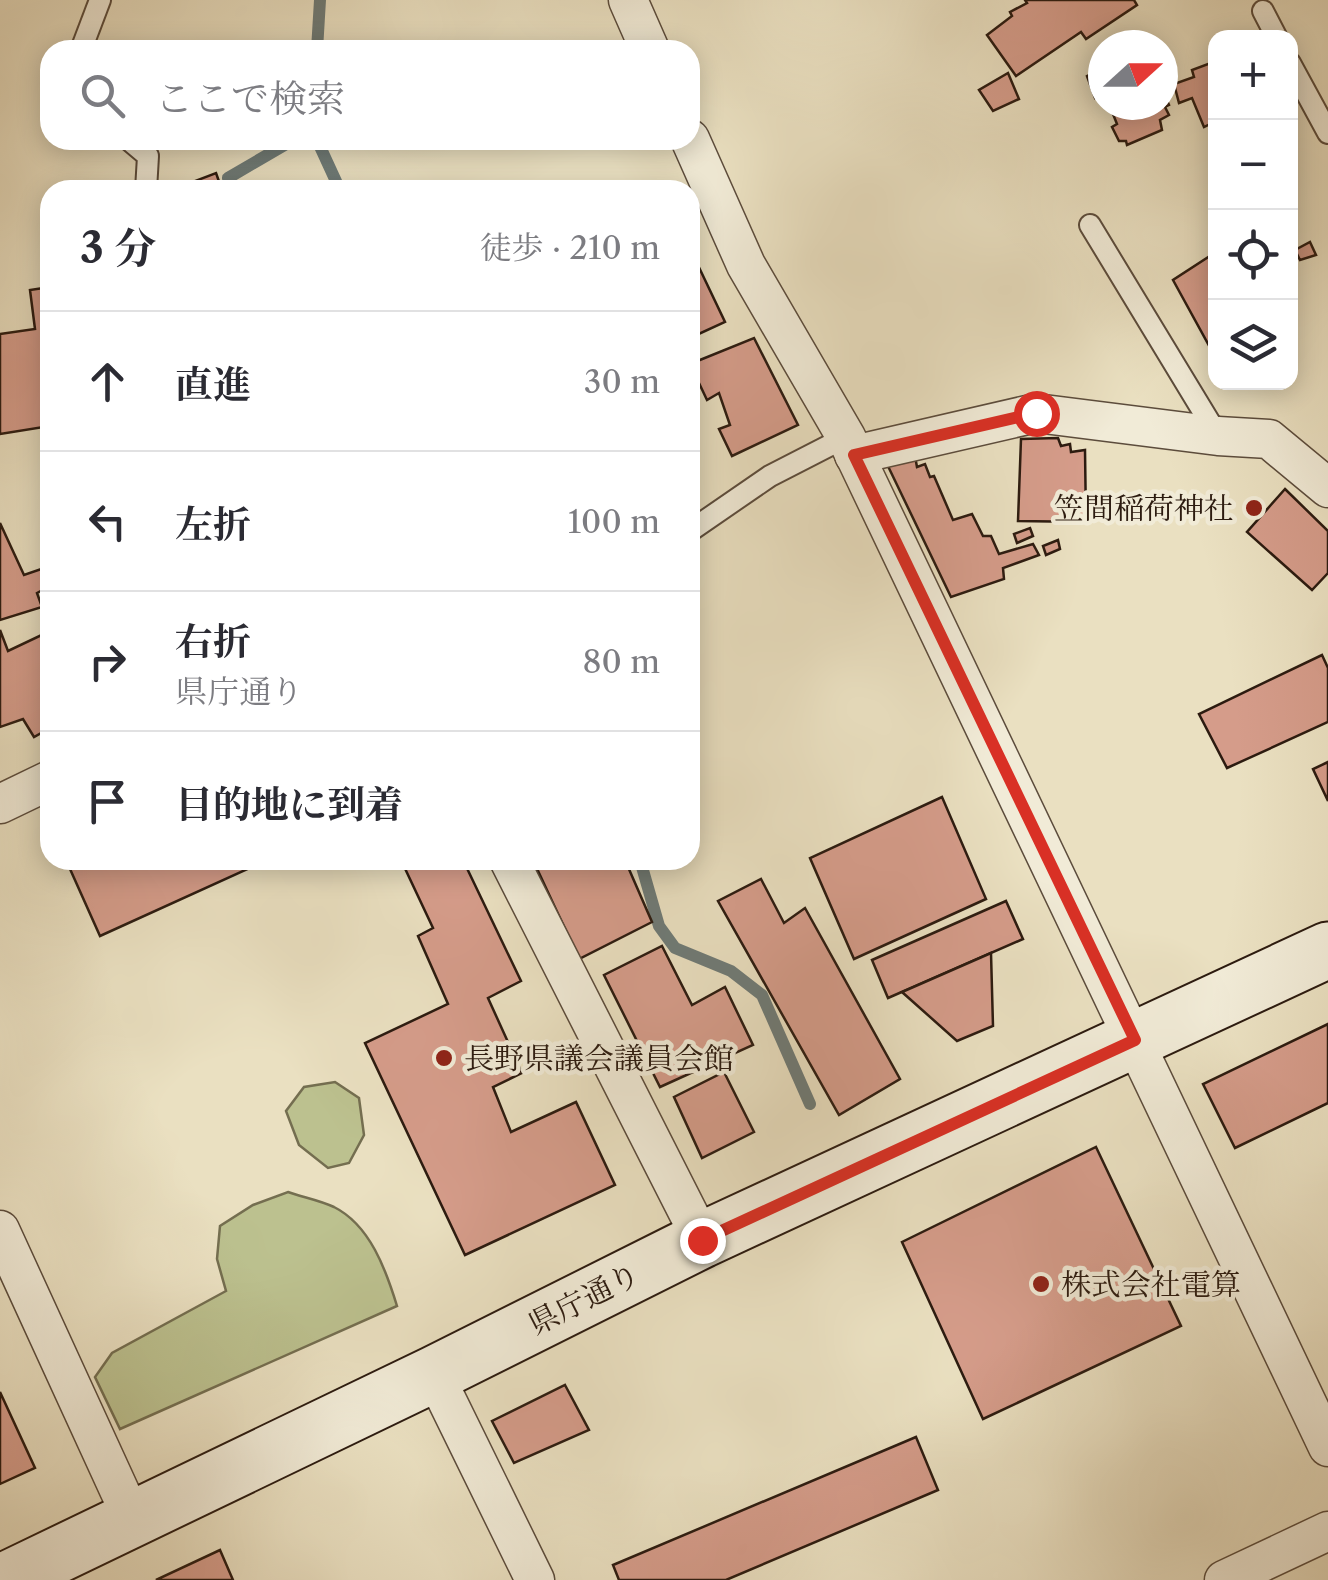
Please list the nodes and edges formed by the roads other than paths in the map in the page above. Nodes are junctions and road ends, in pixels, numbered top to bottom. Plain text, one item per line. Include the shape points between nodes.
1 (100, 0) edge
2 (628, 0) edge
3 (1263, 11) dead end
4 (1273, 30) edge
5 (85, 40) edge
6 (646, 40) edge
7 (1298, 77) edge
8 (1328, 133) edge
9 (141, 150) edge
10 (695, 150) edge
11 (147, 180) edge
12 (1090, 225) dead end
13 (1218, 436) junction
14 (850, 446) junction
15 (1328, 488) edge
16 (700, 524) edge
17 (40, 785) edge
18 (0, 804) edge
19 (514, 870) edge
20 (1328, 950) edge
21 (1135, 1040) junction
22 (0, 1230) edge
23 (702, 1240) junction
24 (434, 1374) junction
25 (1328, 1448) edge
26 (132, 1518) junction
27 (1328, 1530) edge
28 (6, 1580) edge
29 (536, 1580) edge
30 (1224, 1580) edge

1 - 5 lane
2 - 6 street
3 - 4 lane
7 - 8 lane
9 - 11 lane via 148,156
10 - 14 street via 746,266
12 - 13 lane
13 - 14 street via 1036,413
13 - 15 street via 1269,439
14 - 16 lane via 770,476
14 - 21 street
17 - 18 street
19 - 23 street
20 - 21 main road, 県庁通り
21 - 23 main road, 県庁通り
21 - 25 street
22 - 26 street
23 - 24 main road, 県庁通り
24 - 26 main road, 県庁通り
24 - 29 street
26 - 28 main road, 県庁通り
27 - 30 street

